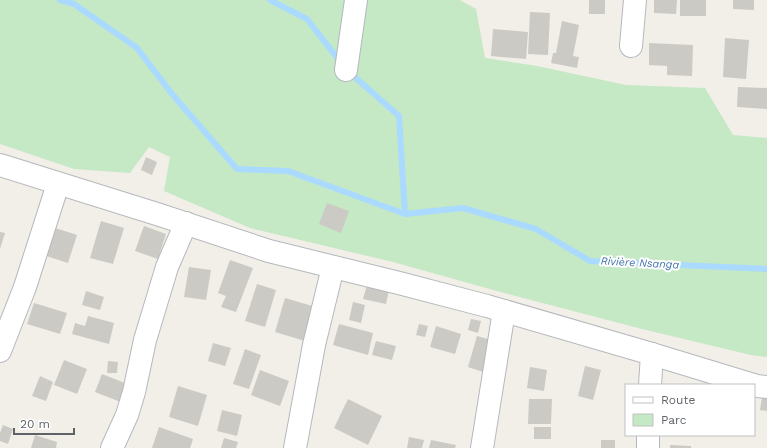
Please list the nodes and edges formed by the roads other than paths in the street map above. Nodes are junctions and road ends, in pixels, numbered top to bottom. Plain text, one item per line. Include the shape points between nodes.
1 (356, 0) edge
2 (636, 0) edge
3 (631, 46) dead end
4 (346, 70) dead end
5 (0, 166) edge
6 (58, 184) junction
7 (186, 223) junction
8 (333, 267) junction
9 (504, 311) junction
10 (0, 351) edge
11 (652, 354) junction
12 (650, 384) edge
13 (750, 384) edge
14 (755, 385) edge
15 (767, 387) edge
16 (648, 436) edge
17 (112, 448) edge
18 (295, 448) edge
19 (482, 448) edge
20 (648, 448) edge

1 - 4 street
2 - 3 street
5 - 6 street
6 - 7 street
6 - 10 street
7 - 8 street via 269,251
7 - 17 street via 167,267 145,340 134,392
8 - 9 street
8 - 18 street via 314,345
9 - 11 street
9 - 19 street
11 - 12 street
11 - 13 street
14 - 15 street
16 - 20 street

